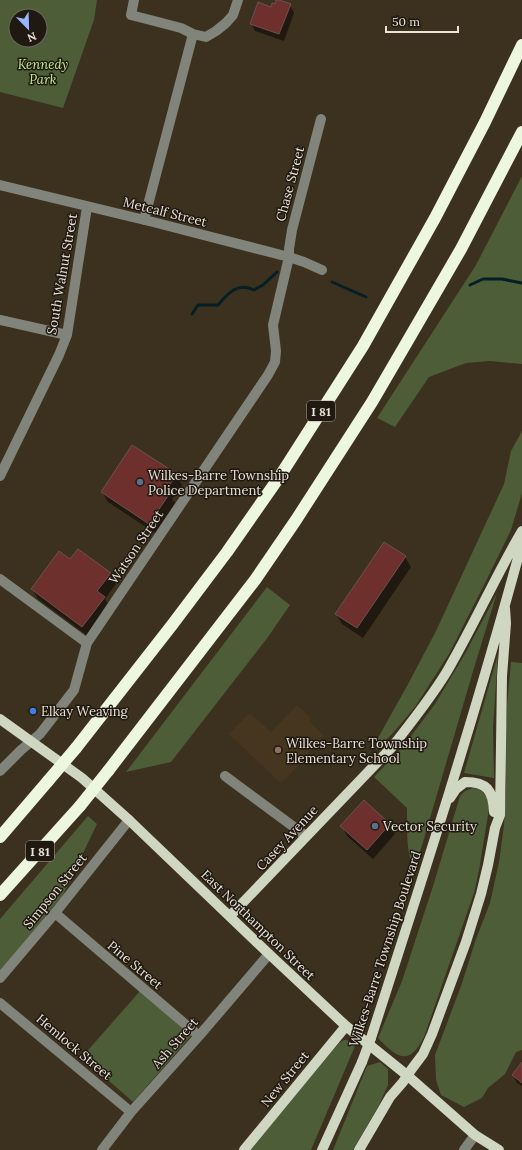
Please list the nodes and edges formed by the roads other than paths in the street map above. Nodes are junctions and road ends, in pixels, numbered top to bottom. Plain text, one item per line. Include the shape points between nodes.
1 (134, 0) edge
2 (238, 0) edge
3 (193, 34) junction
4 (522, 45) edge
5 (321, 119) dead end
6 (522, 132) edge
7 (0, 185) edge
8 (87, 206) junction
9 (144, 220) junction
10 (289, 257) junction
11 (322, 270) dead end
12 (0, 320) edge
13 (67, 335) junction
14 (0, 476) edge
15 (522, 531) edge
16 (522, 543) edge
17 (0, 579) edge
18 (504, 608) junction
19 (87, 643) junction
20 (0, 720) edge
21 (31, 742) junction
22 (0, 772) edge
23 (225, 776) dead end
24 (445, 805) junction
25 (129, 820) junction
26 (495, 828) junction
27 (306, 836) junction
28 (0, 837) edge
29 (0, 895) edge
30 (54, 913) junction
31 (230, 916) junction
32 (268, 954) junction
33 (0, 978) edge
34 (0, 1003) edge
35 (346, 1026) junction
36 (199, 1036) junction
37 (408, 1076) junction
38 (131, 1112) junction
39 (475, 1135) junction
40 (102, 1150) edge
41 (244, 1150) edge
42 (322, 1150) edge
43 (359, 1150) edge
44 (464, 1150) edge
45 (499, 1150) edge

1 - 3 street via 131,15 181,28
2 - 3 street via 233,15 216,32 206,37
3 - 9 street
4 - 28 highway, I 81, bridge via 485,122 363,346 280,476 172,625 76,748
5 - 10 street, Chase Street via 292,230
6 - 29 highway, I 81, bridge via 461,249 372,402 255,580 80,806
7 - 8 street, Metcalf Street
8 - 9 street, Metcalf Street
8 - 13 street, South Walnut Street
9 - 10 street, Metcalf Street
10 - 11 street, Metcalf Street
10 - 19 street, Watson Street via 273,325 275,362
12 - 13 street
13 - 14 street, South Walnut Street via 60,355
15 - 27 main road, Casey Avenue via 446,673 430,697 392,747
16 - 18 main road, Wilkes-Barre Township Boulevard
17 - 19 street
18 - 24 main road, Wilkes-Barre Township Boulevard
18 - 26 main road via 506,623 502,676 500,815
19 - 21 street, Watson Street via 74,690
20 - 21 main road, East Northampton Street
21 - 22 street, Watson Street
21 - 25 main road, East Northampton Street via 82,778
23 - 27 street
24 - 26 main road via 456,789 465,782 476,782 486,786 493,800
24 - 42 main road, Wilkes-Barre Township Boulevard, bridge via 371,1038
25 - 30 street, Simpson Street
25 - 31 main road, East Northampton Street
26 - 37 main road via 487,872 466,942 423,1054
27 - 31 main road, Casey Avenue
30 - 33 street, Simpson Street
30 - 36 street, Pine Street
31 - 32 main road, East Northampton Street
32 - 35 main road, East Northampton Street
32 - 36 street, Ash Street
34 - 38 street, Hemlock Street
35 - 37 main road, East Northampton Street
35 - 41 main road, New Street
36 - 38 street, Ash Street
37 - 39 main road, East Northampton Street
37 - 43 main road via 390,1097
38 - 40 street, Ash Street
39 - 44 street
39 - 45 main road, East Northampton Street

